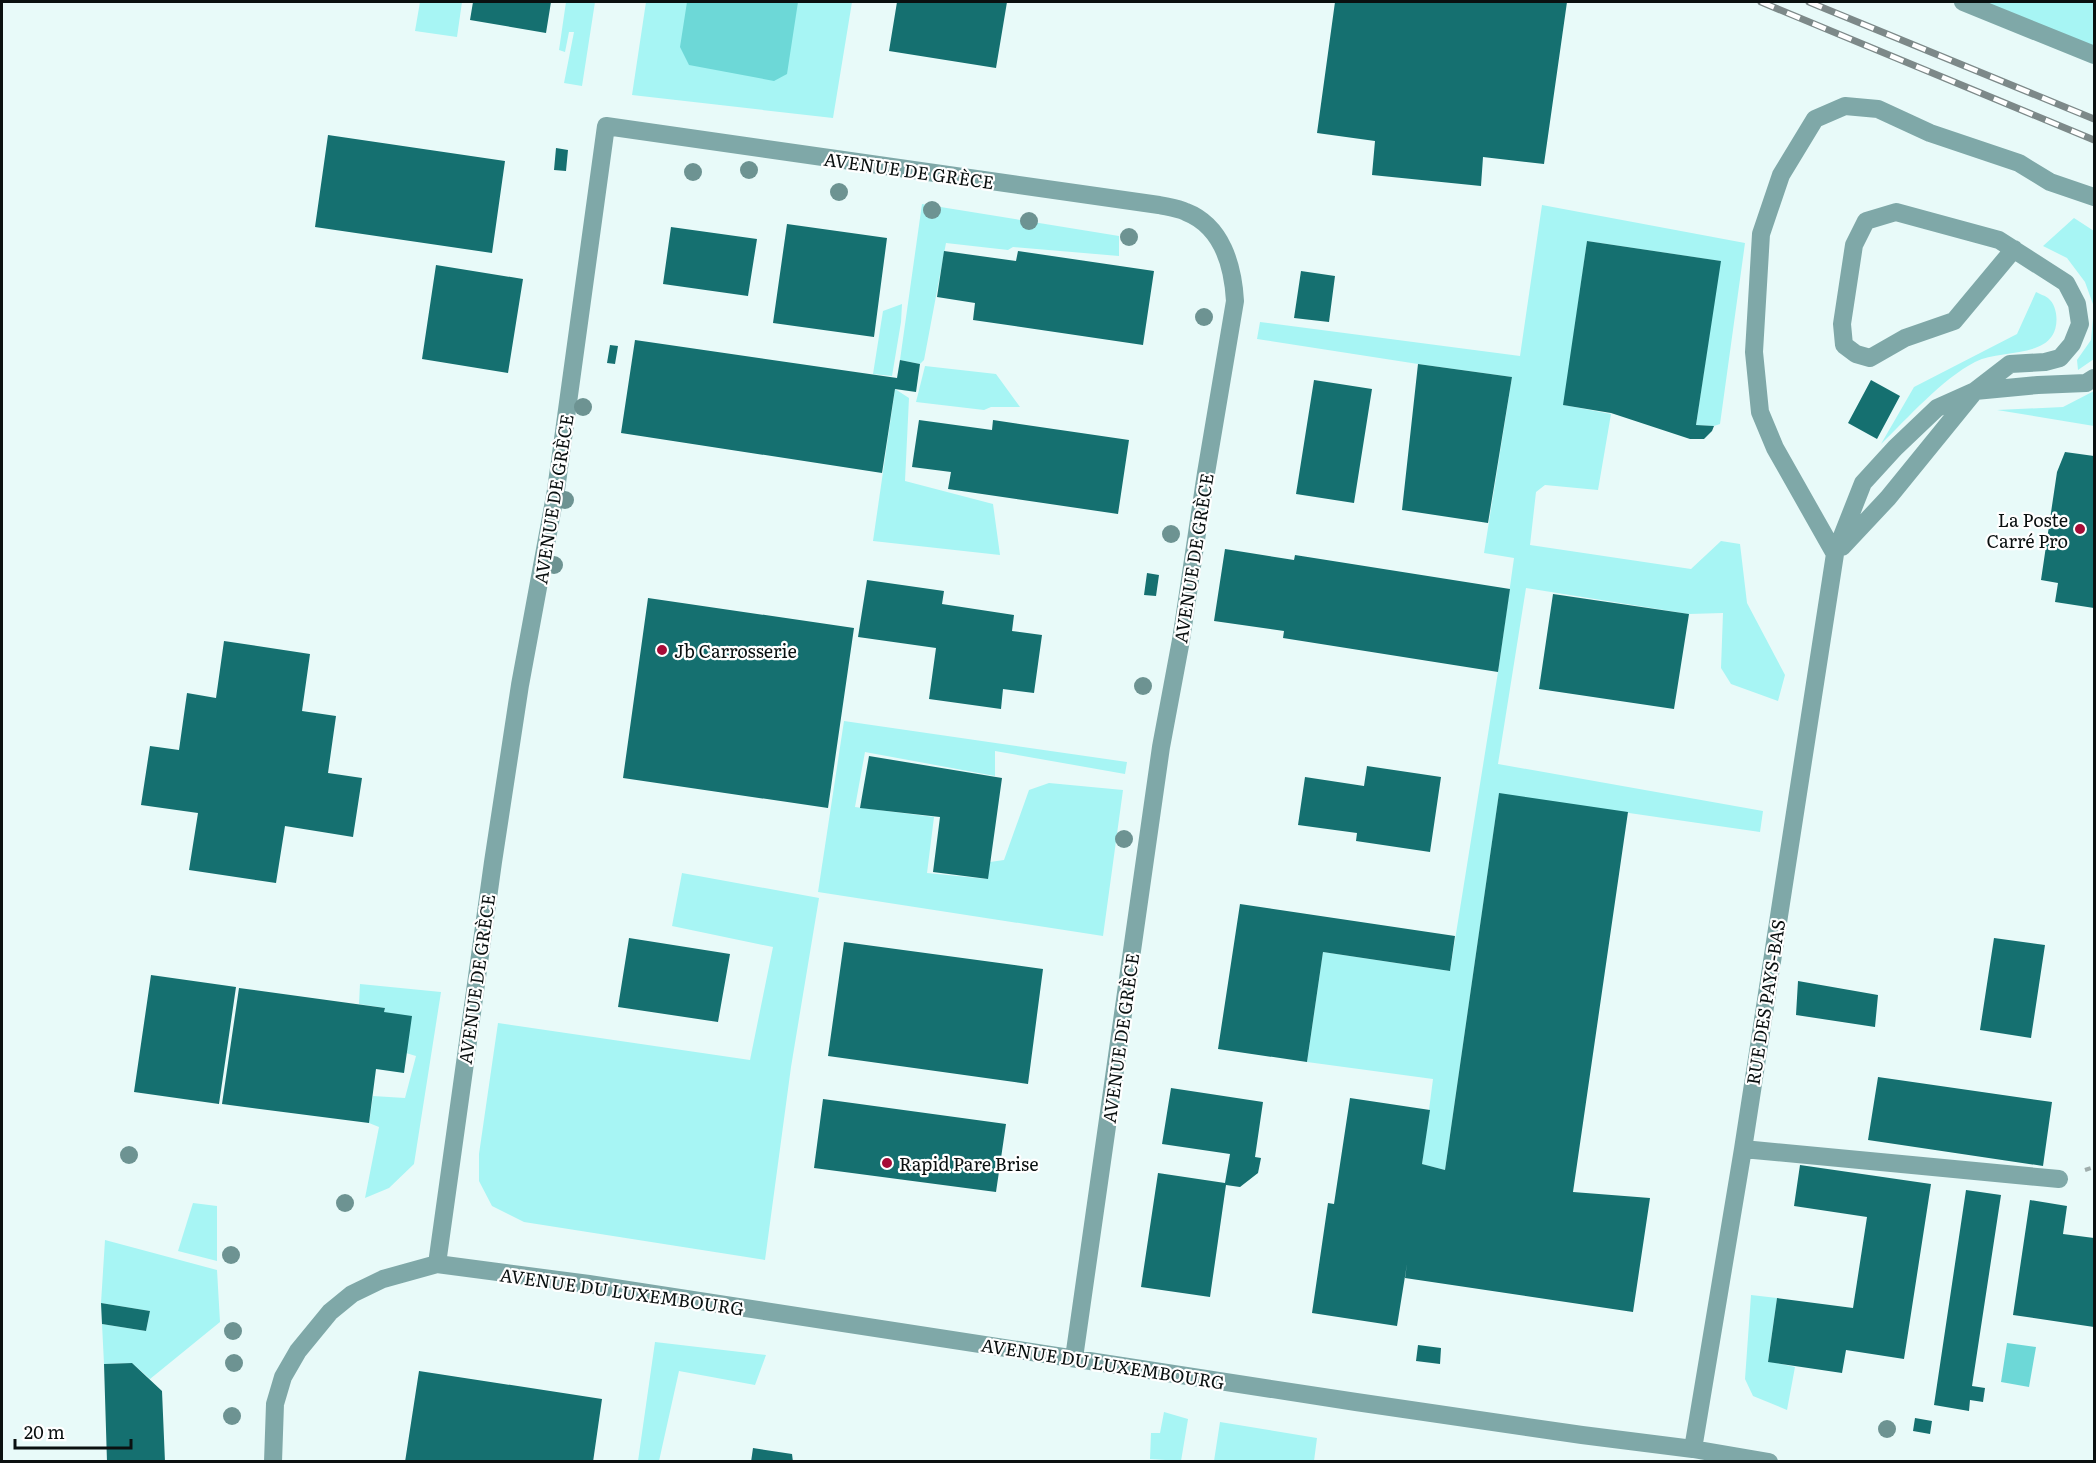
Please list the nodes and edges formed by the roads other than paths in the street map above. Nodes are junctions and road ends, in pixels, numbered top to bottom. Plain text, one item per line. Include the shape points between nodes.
1 (1963, 2) edge
2 (2094, 55) edge
3 (2094, 197) edge
4 (2014, 249) junction
5 (2094, 378) edge
6 (1976, 391) junction
7 (1835, 554) junction
8 (1743, 1149) junction
9 (2059, 1179) dead end
10 (437, 1264) junction
11 (1074, 1358) junction
12 (1693, 1449) junction
13 (273, 1461) edge
14 (1768, 1461) edge

1 - 2 street
3 - 7 street via 2050,182 2019,163 1930,133 1878,109 1845,106 1815,119 1782,175 1761,234 1754,352 1760,412 1775,448
4 - 4 street via 1954,321 1905,338 1870,358 1844,345 1842,324 1854,245 1866,221 1896,212 1999,240
4 - 6 street via 2066,283 2077,304 2080,324 2072,344 2060,358 2010,364
5 - 6 street via 2086,383
6 - 7 street via 1888,498
6 - 7 street, RUE DES PAYS-BAS via 1937,408 1863,483
7 - 8 street, RUE DES PAYS-BAS
8 - 9 street
8 - 12 street, RUE DES PAYS-BAS
10 - 11 street, AVENUE DU LUXEMBOURG
10 - 11 street, AVENUE DE GRÈCE via 520,685 556,490 606,126 1159,205 1186,212 1215,234 1227,255 1235,301 1161,747
10 - 13 street via 383,1279 352,1294 330,1312 298,1351 283,1377 275,1404
11 - 12 street, AVENUE DU LUXEMBOURG
12 - 14 street, AVENUE DU LUXEMBOURG

